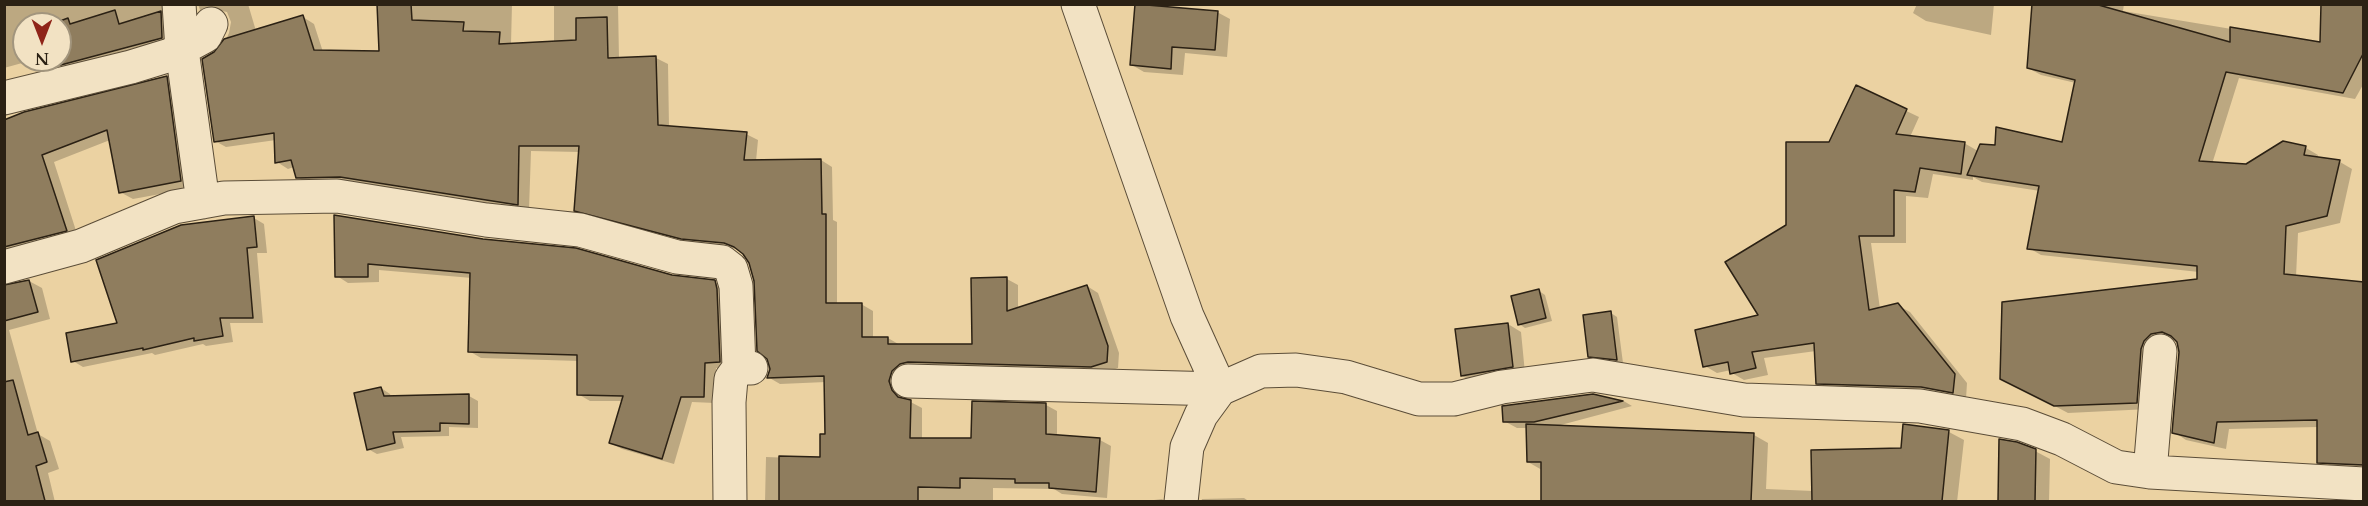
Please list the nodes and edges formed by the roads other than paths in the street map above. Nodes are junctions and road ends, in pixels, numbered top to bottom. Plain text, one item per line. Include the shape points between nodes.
1 (179, 4) edge
2 (1078, 4) edge
3 (211, 24) dead end
4 (182, 50) junction
5 (4, 98) edge
6 (203, 202) junction
7 (4, 267) edge
8 (2160, 351) dead end
9 (908, 381) dead end
10 (1220, 389) junction
11 (2150, 472) junction
12 (2364, 484) edge
13 (730, 501) edge
14 (1181, 501) edge

1 - 4 street
2 - 10 street via 1187,316
3 - 4 street via 205,36
4 - 5 street via 131,67
4 - 6 street
6 - 7 street via 174,207 81,246
6 - 13 street via 224,198 337,196 486,220 580,230 677,257 722,262 731,269 736,286 745,368 731,379
8 - 11 street
9 - 10 street
10 - 11 street via 1261,371 1296,370 1346,377 1419,399 1454,399 1502,387 1593,375 1744,400 1920,406 2022,424 2116,467
10 - 14 street via 1201,415 1187,447
11 - 12 street

